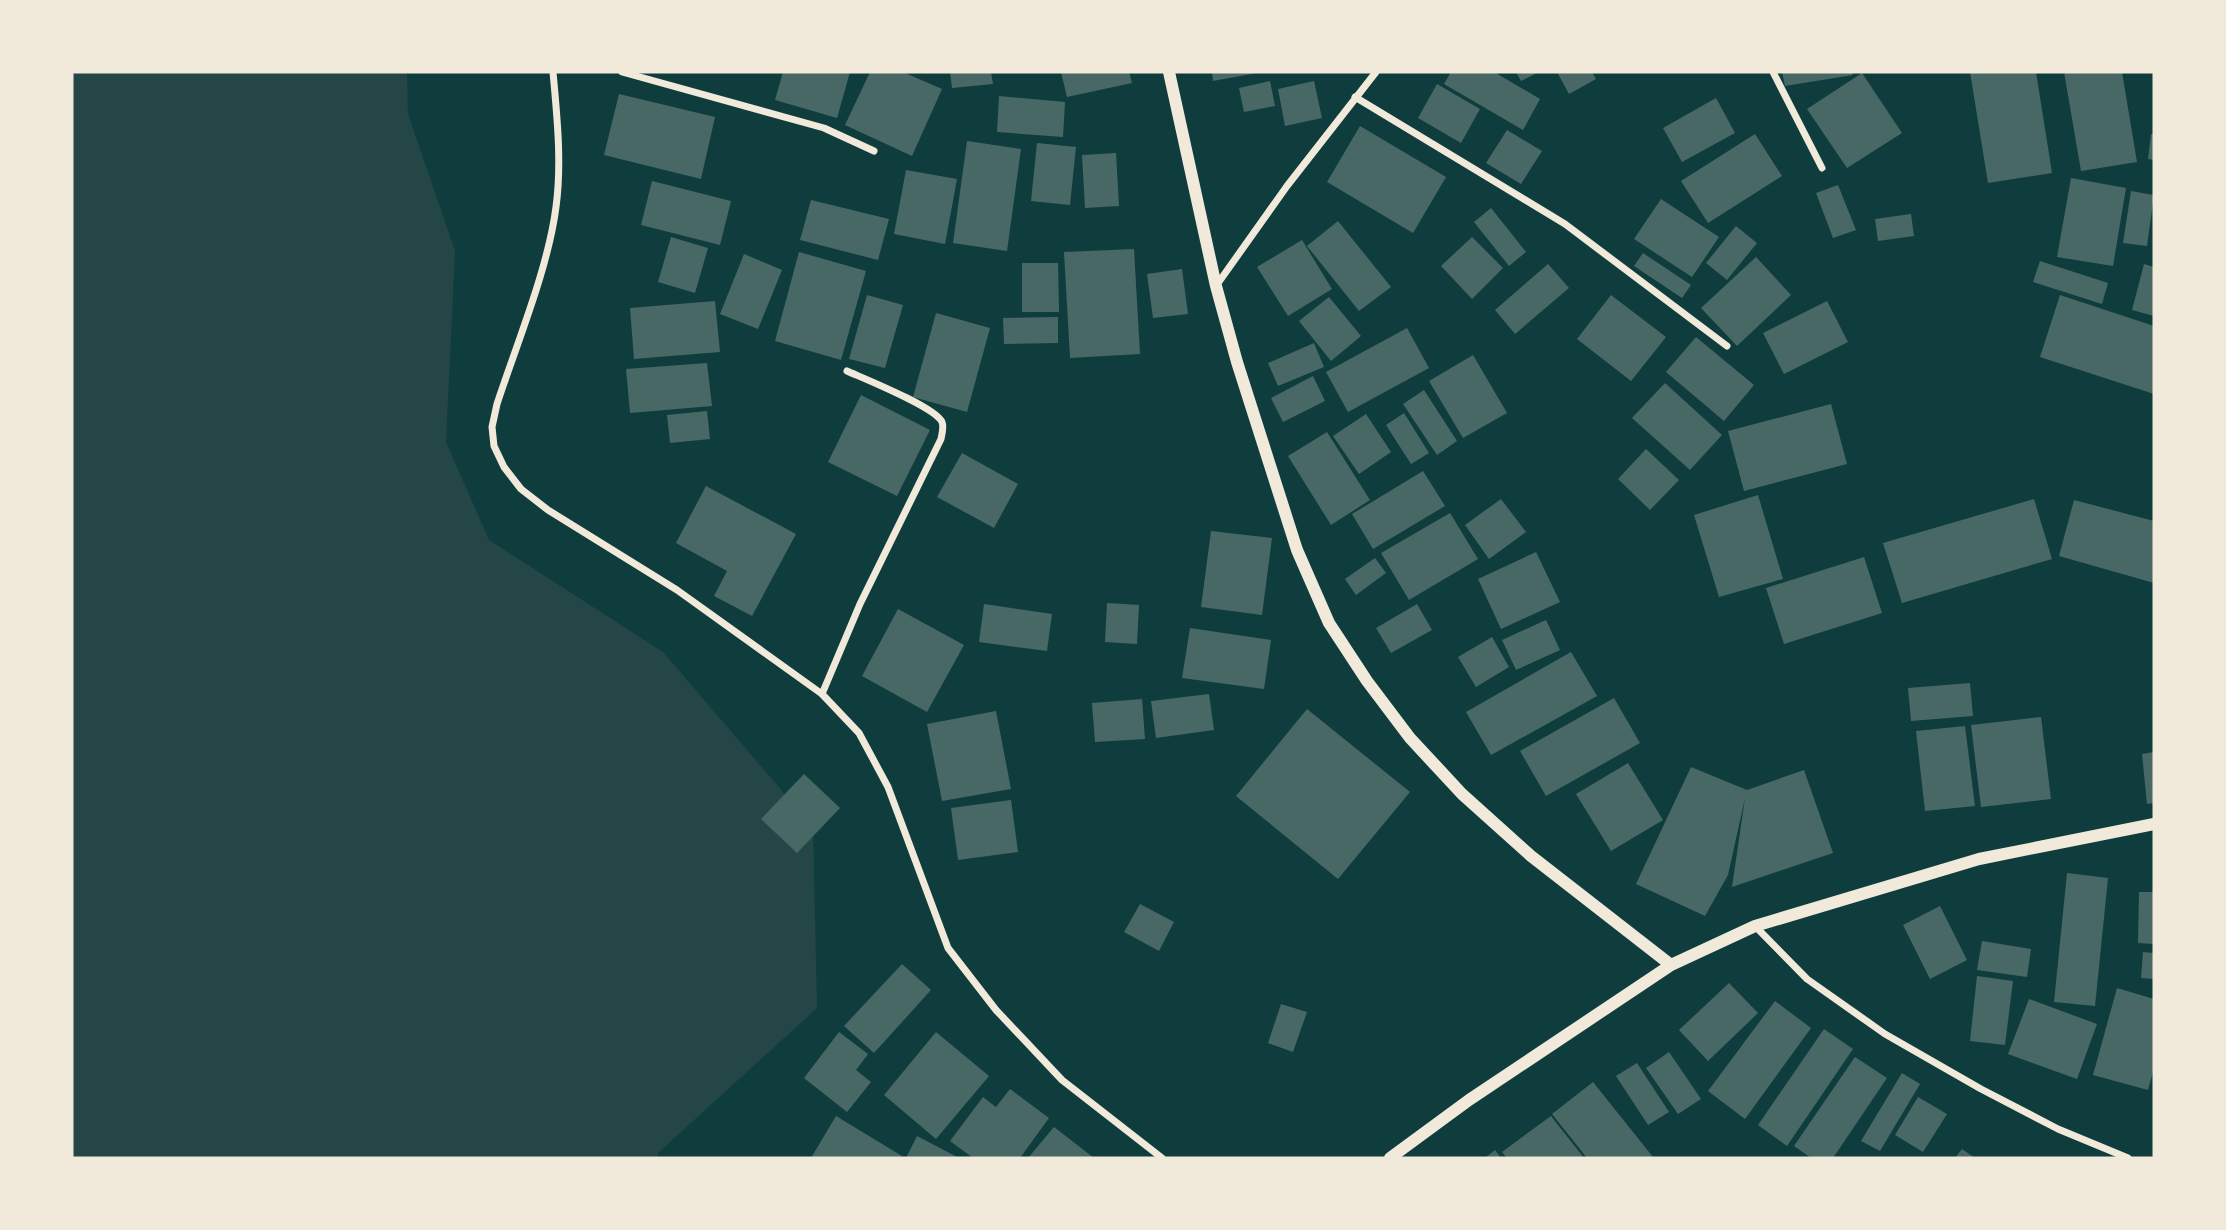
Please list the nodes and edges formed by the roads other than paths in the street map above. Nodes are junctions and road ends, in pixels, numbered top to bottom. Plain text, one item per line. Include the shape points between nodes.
1 (553, 72) edge
2 (622, 72) edge
3 (1170, 72) edge
4 (1376, 72) edge
5 (1773, 72) edge
6 (1354, 97) junction
7 (874, 151) dead end
8 (1822, 168) dead end
9 (1216, 286) junction
10 (1727, 346) dead end
11 (847, 371) dead end
12 (822, 694) junction
13 (2154, 824) edge
14 (1755, 926) junction
15 (1671, 965) junction
16 (1162, 1158) edge
17 (1390, 1158) edge
18 (2127, 1158) edge

1 - 12 street via 558,128 556,206 544,260 497,404 494,446 504,467 530,496 677,590
2 - 7 street via 824,128
3 - 9 street
4 - 6 street
5 - 8 street
6 - 9 street
6 - 10 street via 1565,224
9 - 15 street via 1297,550 1329,624 1367,681 1410,738 1462,794 1531,856
11 - 12 street via 930,410 942,422 943,430
12 - 16 street via 859,733 888,786 948,948 996,1010 1062,1080
13 - 14 street via 1979,859
14 - 15 street
14 - 18 street via 1807,979 1885,1034 2036,1118
15 - 17 street

